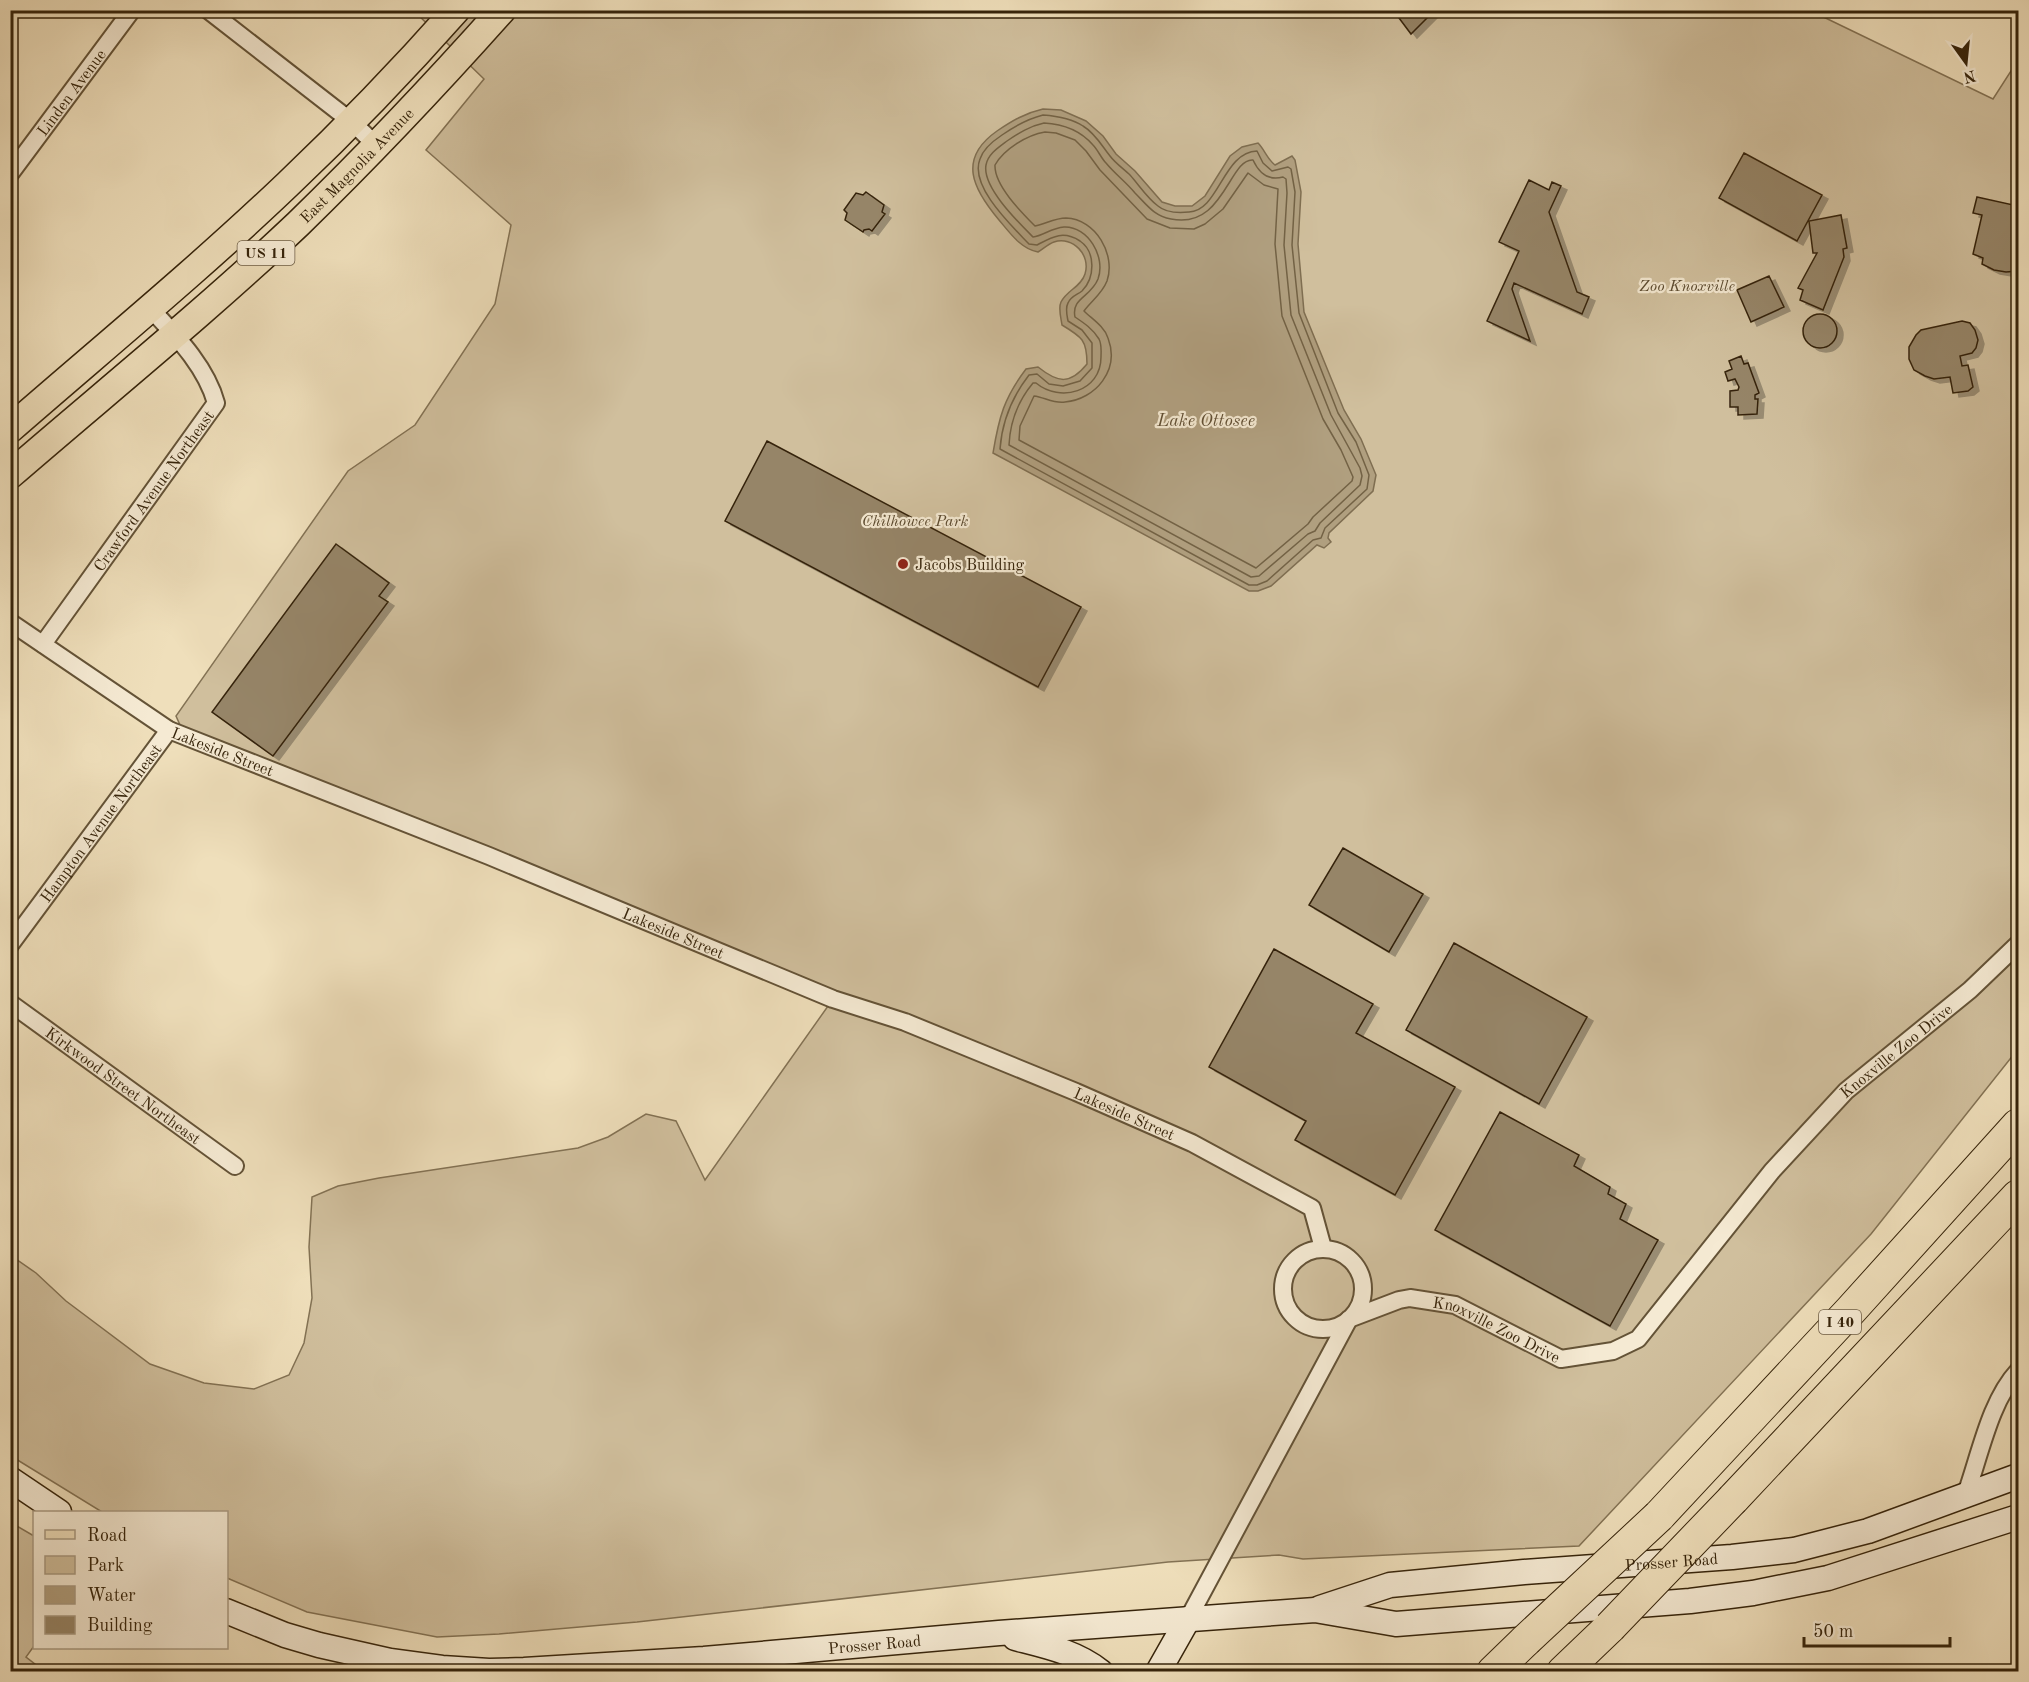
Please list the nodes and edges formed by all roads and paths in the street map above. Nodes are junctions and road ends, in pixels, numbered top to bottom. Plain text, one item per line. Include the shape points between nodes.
1 (132, 10) edge
2 (208, 10) edge
3 (456, 10) edge
4 (502, 10) edge
5 (352, 122) junction
6 (377, 146) junction
7 (10, 174) edge
8 (150, 308) junction
9 (174, 333) junction
10 (10, 429) edge
11 (10, 476) edge
12 (10, 622) edge
13 (43, 644) junction
14 (169, 730) junction
15 (2019, 944) edge
16 (10, 945) edge
17 (10, 1003) edge
18 (2019, 1125) edge
19 (235, 1166) dead end
20 (2019, 1196) edge
21 (1323, 1248) junction
22 (1349, 1319) junction
23 (2019, 1371) edge
24 (2019, 1476) edge
25 (10, 1479) edge
26 (1966, 1494) junction
27 (58, 1511) edge
28 (2019, 1517) edge
29 (1945, 1541) junction
30 (1794, 1550) junction
31 (1797, 1585) junction
32 (1315, 1610) junction
33 (228, 1612) edge
34 (1188, 1619) junction
35 (999, 1633) junction
36 (1101, 1671) edge
37 (1158, 1671) edge
38 (1493, 1671) edge
39 (1563, 1671) edge

1 - 7 street, Linden Avenue
2 - 5 street
3 - 5 main road, East Magnolia Avenue / US 11
4 - 6 main road, East Magnolia Avenue / US 11
5 - 6 street
5 - 8 main road, East Magnolia Avenue / US 11
6 - 9 main road, East Magnolia Avenue / US 11 via 297,225
8 - 9 street, Crawford Avenue Northeast
8 - 10 main road, East Magnolia Avenue / US 11
9 - 11 main road, East Magnolia Avenue / US 11
9 - 13 street, Crawford Avenue Northeast via 213,389 216,403
12 - 13 street, Lakeside Street
13 - 14 street, Lakeside Street
14 - 16 street, Hampton Avenue Northeast
14 - 21 street, Lakeside Street via 489,856 833,999 905,1022 1192,1143 1312,1208
15 - 22 street, Knoxville Zoo Drive via 1970,990 1846,1091 1772,1171 1638,1339 1613,1351 1561,1359 1455,1305 1410,1298
17 - 19 street, Kirkwood Street Northeast
18 - 38 highway, I 40, bridge via 1659,1516
20 - 39 highway, I 40, bridge via 1733,1499
21 - 22 street via 1347,1256 1362,1277 1362,1302
21 - 22 street via 1298,1257 1289,1267 1283,1294 1287,1307 1295,1318 1320,1329 1334,1328
22 - 34 street
23 - 26 street via 1994,1407
24 - 26 street, Prosser Road
25 - 27 street
26 - 29 street
26 - 30 street, Prosser Road via 1868,1531
28 - 29 street, Prosser Road
29 - 31 street, Prosser Road
30 - 31 street
30 - 32 street, Prosser Road via 1390,1586
31 - 32 street, Prosser Road via 1690,1600 1396,1624
32 - 34 street, Prosser Road
33 - 35 street, Prosser Road via 330,1648 420,1666 489,1671 704,1659
34 - 35 street, Prosser Road
34 - 37 street
35 - 36 street via 1064,1651

